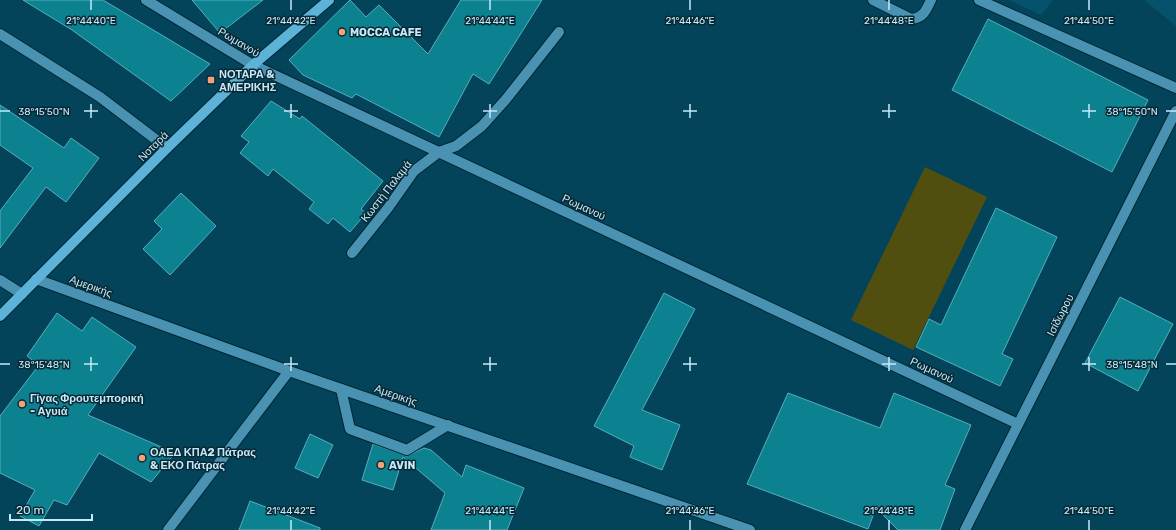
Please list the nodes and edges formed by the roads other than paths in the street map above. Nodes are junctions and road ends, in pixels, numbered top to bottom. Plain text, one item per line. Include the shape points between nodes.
1 (146, 0) edge
2 (329, 0) edge
3 (873, 0) edge
4 (931, 0) edge
5 (979, 0) edge
6 (559, 32) dead end
7 (0, 34) edge
8 (253, 65) junction
9 (1176, 88) edge
10 (1176, 111) edge
11 (167, 148) junction
12 (439, 152) junction
13 (352, 252) dead end
14 (36, 279) junction
15 (0, 280) edge
16 (22, 294) junction
17 (0, 316) edge
18 (289, 370) junction
19 (341, 389) junction
20 (1018, 424) junction
21 (448, 425) junction
22 (168, 530) edge
23 (750, 530) edge
24 (965, 530) edge

1 - 8 street, Ρωμανού
2 - 8 main road, Νοταρά
3 - 4 street via 911,19 923,15
5 - 9 street
6 - 12 street, Κωστή Παλαμά via 482,126 456,146
7 - 11 street via 100,97
8 - 11 main road, Νοταρά
8 - 12 street, Ρωμανού
10 - 20 street, Ισίδωρου
11 - 14 main road, Νοταρά
12 - 13 street, Κωστή Παλαμά via 414,171
12 - 20 street, Ρωμανού
14 - 16 main road, Νοταρά
14 - 18 street, Αμερικής
15 - 16 street
16 - 17 main road, Νοταρά
18 - 19 street, Αμερικής
18 - 22 street
19 - 21 street, Αμερικής
19 - 21 street via 350,429 407,450
20 - 24 street, Ισίδωρου
21 - 23 street, Αμερικής

